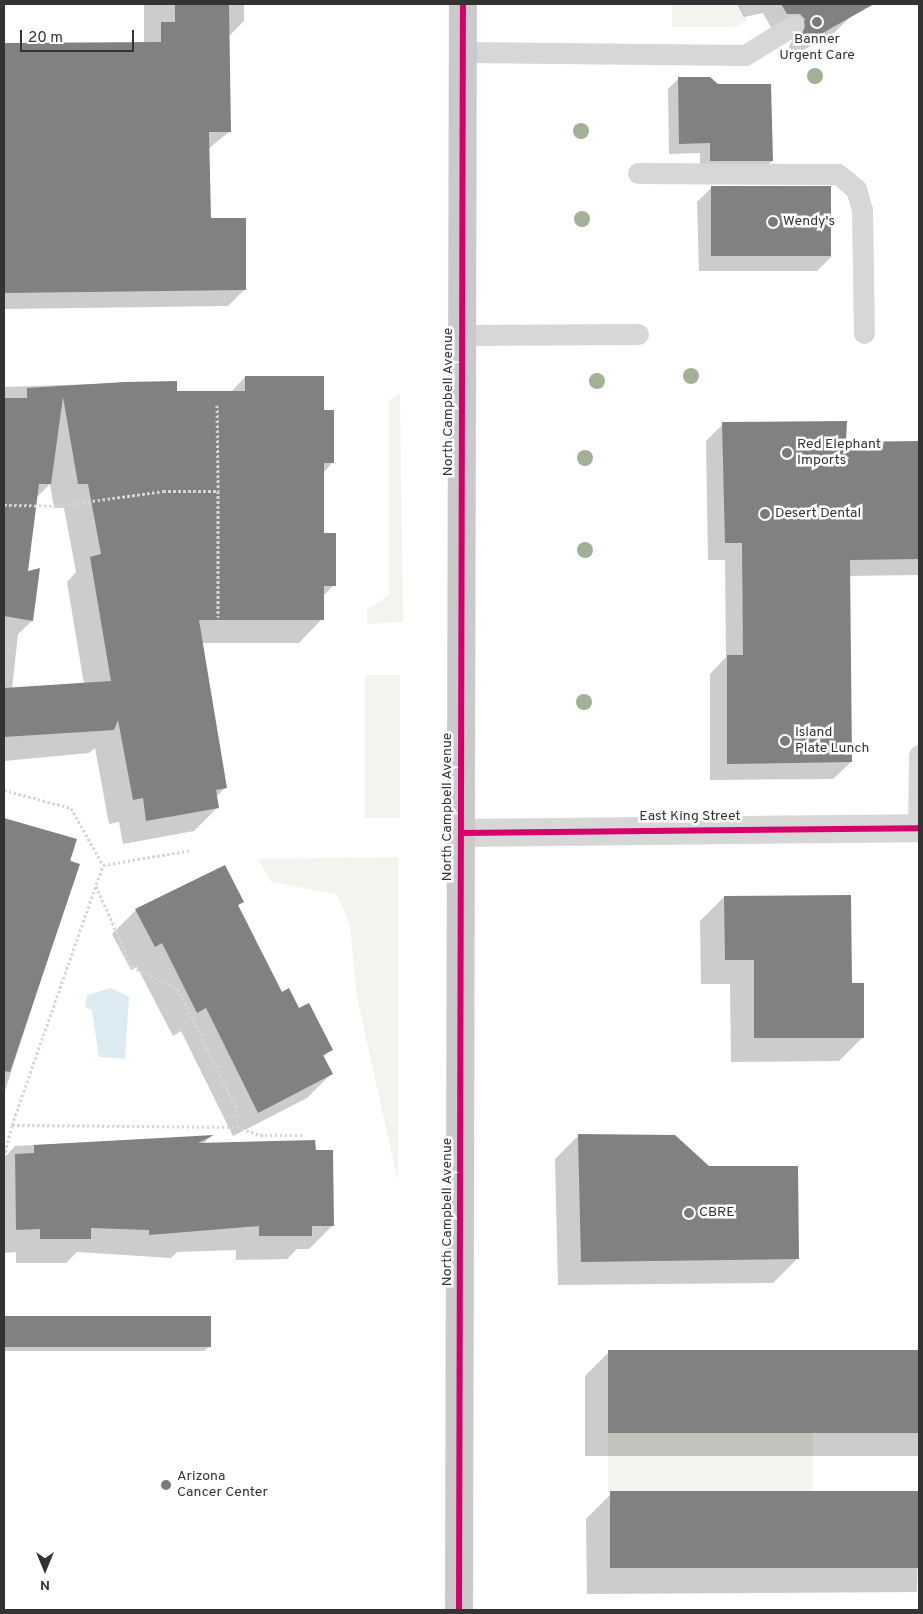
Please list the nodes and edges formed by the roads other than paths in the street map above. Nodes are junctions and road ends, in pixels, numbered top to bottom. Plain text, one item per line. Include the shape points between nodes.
1 (463, 4) edge
2 (794, 25) dead end
3 (462, 52) junction
4 (638, 173) dead end
5 (864, 332) dead end
6 (638, 334) dead end
7 (462, 335) junction
8 (919, 755) edge
9 (919, 828) edge
10 (461, 833) junction
11 (459, 1610) edge

1 - 3 main road, North Campbell Avenue
2 - 3 lane via 745,55
3 - 7 main road, North Campbell Avenue
4 - 5 lane via 838,174 856,190 862,210
6 - 7 lane
7 - 10 main road, North Campbell Avenue
8 - 9 lane
9 - 10 street, East King Street
10 - 11 main road, North Campbell Avenue

